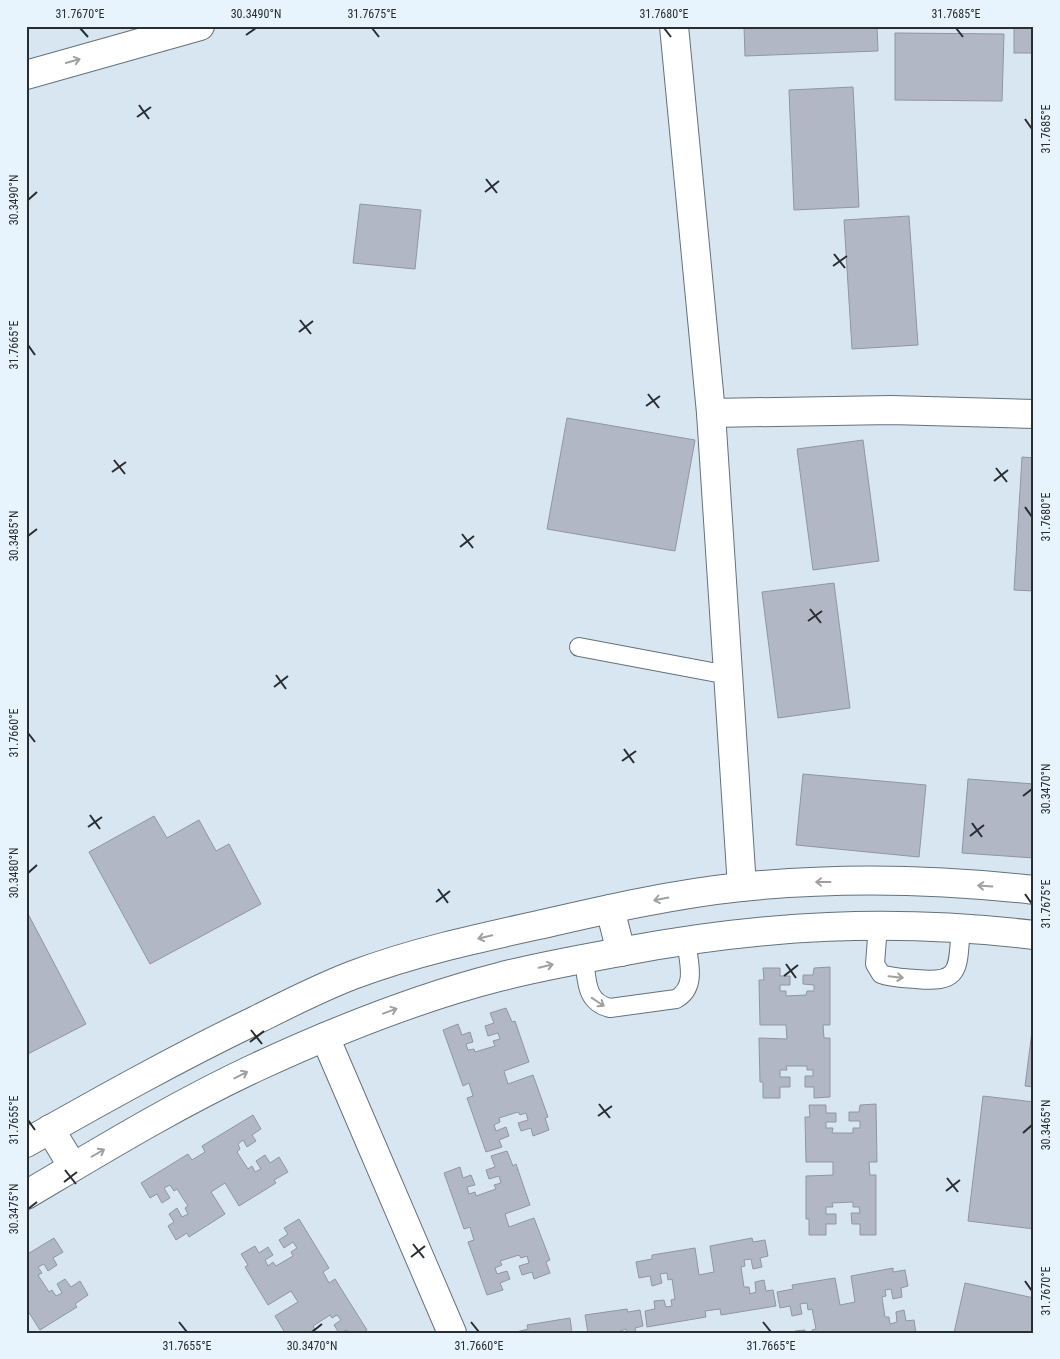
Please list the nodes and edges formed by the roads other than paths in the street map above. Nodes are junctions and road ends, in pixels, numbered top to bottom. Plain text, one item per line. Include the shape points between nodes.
1 (200, 26) edge
2 (674, 26) edge
3 (26, 75) edge
4 (710, 413) junction
5 (1034, 414) edge
6 (579, 647) dead end
7 (728, 675) junction
8 (742, 887) junction
9 (1034, 890) edge
10 (610, 909) junction
11 (878, 925) junction
12 (961, 928) junction
13 (1034, 935) edge
14 (686, 940) junction
15 (621, 952) junction
16 (584, 958) junction
17 (326, 1037) junction
18 (50, 1130) junction
19 (26, 1143) edge
20 (73, 1168) junction
21 (26, 1196) edge
22 (452, 1333) edge

3 -> 1 street
2 - 4 street
4 - 5 street via 891,410
4 - 7 street
6 - 7 lane
7 - 8 street
9 -> 8 street via 884,881
8 -> 10 street
10 - 15 street
10 -> 18 street via 426,951 352,975 175,1060
11 - 12 street
11 -> 12 lane via 874,958 877,970 887,976 937,981 950,977 957,966
11 - 14 street via 758,930
12 - 13 street
14 - 15 street
16 -> 14 lane via 588,991 603,1006 610,1008 676,999 683,996 691,981
15 - 16 street
17 -> 16 street via 439,994
20 -> 17 street via 196,1098 258,1066
17 - 22 street
18 - 19 street
18 - 20 street
20 - 21 street

